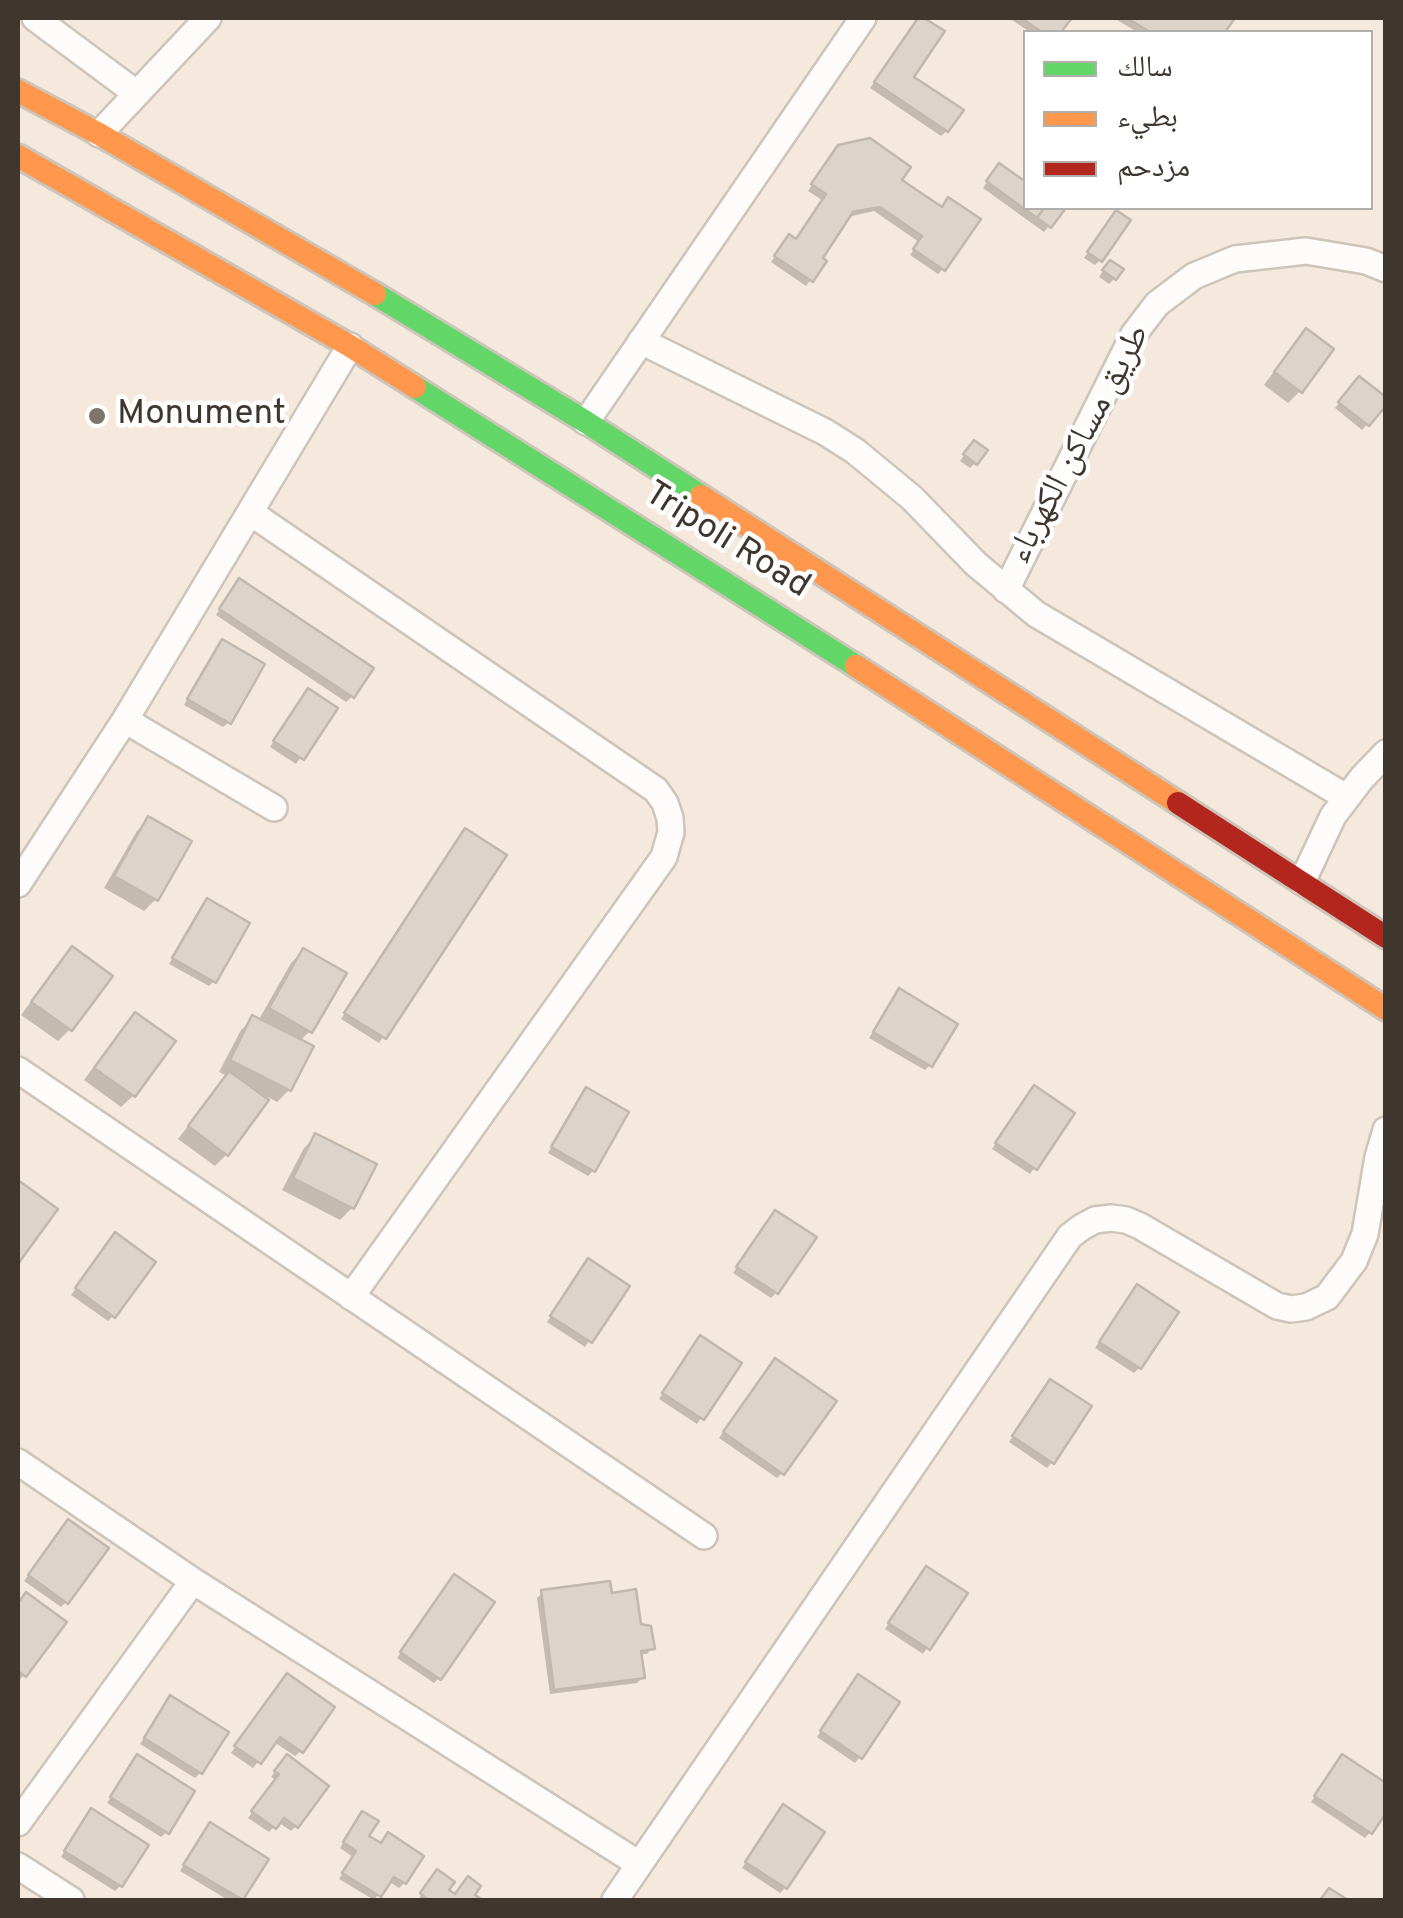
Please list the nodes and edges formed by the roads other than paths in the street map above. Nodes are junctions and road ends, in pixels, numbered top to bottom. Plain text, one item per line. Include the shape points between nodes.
1 (35, 18) edge
2 (208, 18) edge
3 (863, 18) edge
4 (18, 91) edge
5 (136, 94) junction
6 (98, 134) junction
7 (18, 156) edge
8 (1386, 269) edge
9 (642, 342) junction
10 (350, 346) junction
11 (586, 422) junction
12 (251, 513) junction
13 (1006, 590) junction
14 (126, 720) junction
15 (1386, 753) edge
16 (1346, 797) junction
17 (274, 808) dead end
18 (1302, 882) junction
19 (18, 884) edge
20 (1386, 936) edge
21 (1386, 1008) edge
22 (18, 1070) edge
23 (1386, 1130) edge
24 (351, 1297) junction
25 (18, 1462) edge
26 (704, 1536) dead end
27 (192, 1581) junction
28 (18, 1824) edge
29 (640, 1864) junction
30 (18, 1866) edge
31 (71, 1900) edge
32 (615, 1900) edge

1 - 5 street
2 - 5 street
3 - 9 street
4 - 6 highway
5 - 6 street
6 - 11 highway
7 - 10 highway, Tripoli Road
8 - 13 street, طريق مساكن الكهرباء via 1306,251 1235,259 1194,276 1156,304 1134,334
9 - 11 street
9 - 13 street via 855,451
10 - 12 street
10 - 21 highway, Tripoli Road
11 - 18 highway
12 - 14 street
12 - 24 street via 656,790 670,818 664,857
13 - 16 street via 1063,631
14 - 17 street
14 - 19 street
15 - 16 street
16 - 18 street
18 - 20 highway
22 - 24 street
23 - 29 street via 1354,1261 1327,1298 1306,1308 1277,1306 1126,1220 1096,1220 1070,1236
24 - 26 street
25 - 27 street
27 - 28 street
27 - 29 street
29 - 32 street
30 - 31 street

